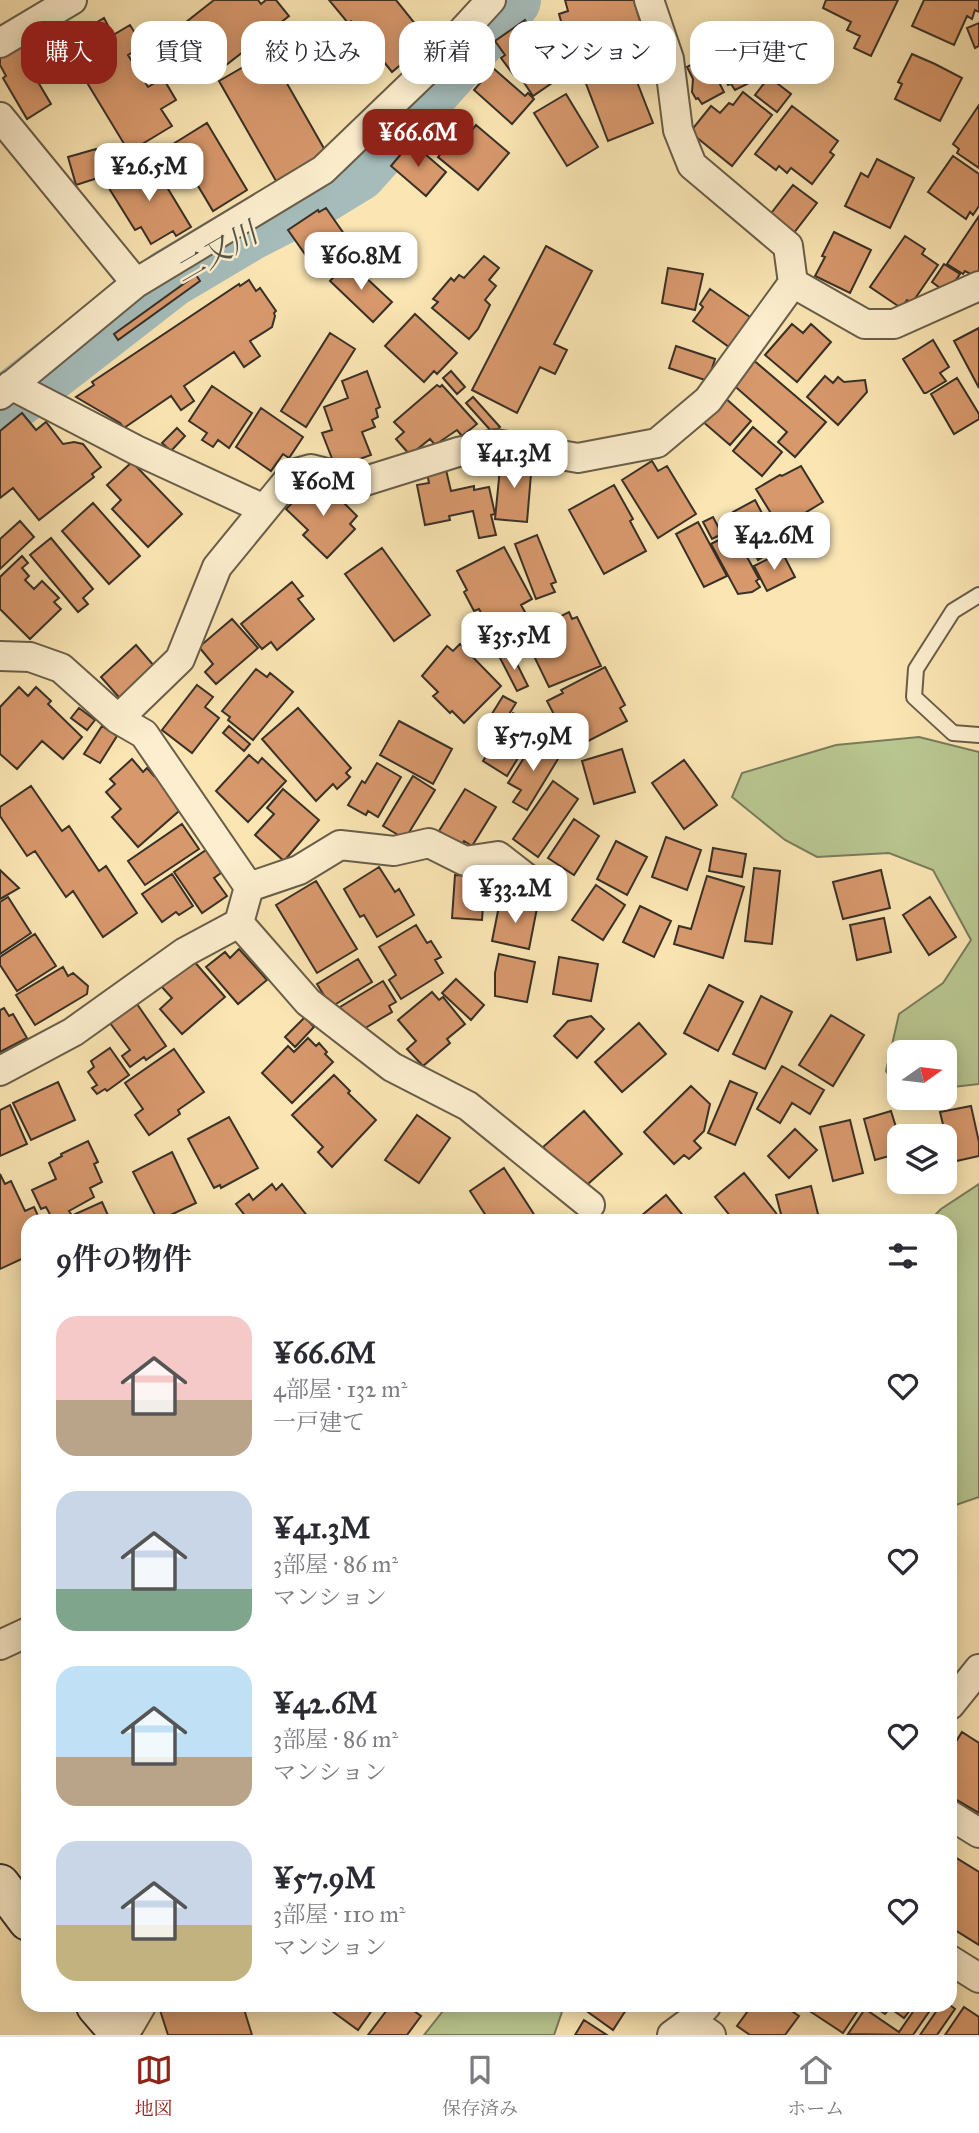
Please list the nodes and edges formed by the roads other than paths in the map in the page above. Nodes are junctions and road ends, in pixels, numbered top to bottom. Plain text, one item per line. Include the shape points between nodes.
1 (72, 0) edge
2 (491, 0) edge
3 (649, 0) edge
4 (0, 43) edge
5 (0, 117) edge
6 (136, 283) junction
7 (793, 283) junction
8 (979, 286) edge
9 (6, 390) edge
10 (264, 509) junction
11 (979, 595) edge
12 (0, 656) edge
13 (118, 719) junction
14 (979, 736) edge
15 (534, 884) dead end
16 (249, 887) junction
17 (239, 923) junction
18 (0, 1071) edge
19 (590, 1205) dead end
20 (21, 1635) edge
21 (0, 1645) edge
22 (979, 1669) edge
23 (957, 1696) edge
24 (957, 1819) edge
25 (979, 1833) edge
26 (0, 1884) edge
27 (21, 1912) edge
28 (957, 1964) edge
29 (979, 1978) edge
30 (101, 2012) edge
31 (137, 2012) edge
32 (122, 2035) edge

1 - 4 street
2 - 6 street via 426,71 323,170
3 - 7 street via 669,59 678,130 692,164 788,246
5 - 6 street
6 - 9 street
7 - 8 street via 865,324 894,324
7 - 10 street via 708,400 657,443 579,458 496,444 362,482 311,469 293,474
9 - 10 street
10 - 13 street via 217,567 180,659
11 - 14 lane via 953,611 916,669 914,697 953,733
12 - 13 street via 30,657 61,668
13 - 16 street via 144,734
15 - 16 street via 498,856 465,861 429,843 394,851 340,845 299,870
16 - 17 street
17 - 18 street via 185,952 73,1032
17 - 19 street via 308,1002 392,1067 468,1106
20 - 21 street
22 - 23 street
24 - 25 street
26 - 27 street
28 - 29 street
30 - 32 street
31 - 32 street

